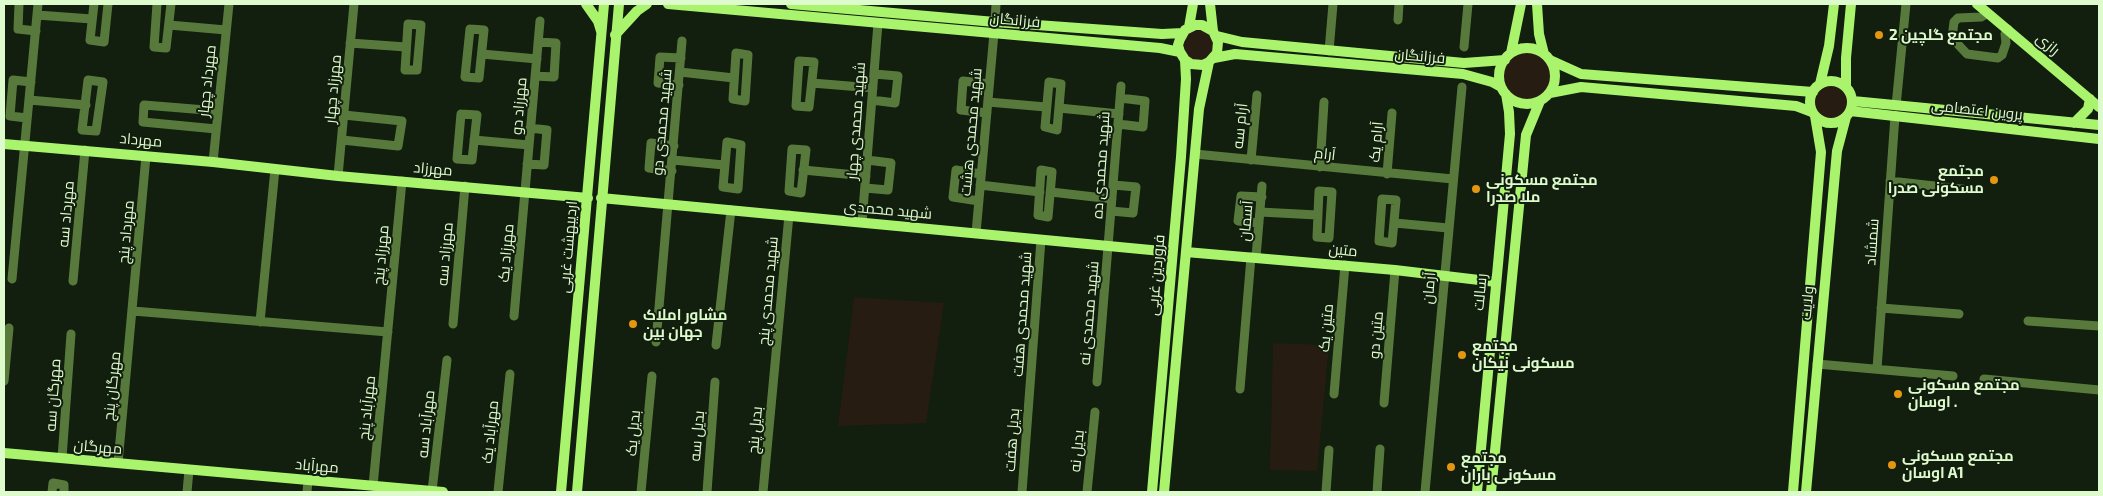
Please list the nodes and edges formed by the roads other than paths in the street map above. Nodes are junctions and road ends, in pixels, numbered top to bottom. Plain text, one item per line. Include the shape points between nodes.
1 (19, 4) edge
2 (38, 4) edge
3 (94, 4) edge
4 (108, 4) edge
5 (158, 4) edge
6 (170, 4) edge
7 (229, 4) edge
8 (354, 4) edge
9 (586, 4) edge
10 (604, 4) edge
11 (619, 4) edge
12 (647, 4) edge
13 (668, 4) edge
14 (791, 4) edge
15 (996, 4) edge
16 (1193, 4) edge
17 (1210, 4) edge
18 (1333, 4) edge
19 (1399, 4) edge
20 (1468, 4) edge
21 (1521, 4) edge
22 (1537, 4) edge
23 (1834, 4) edge
24 (1851, 4) edge
25 (1906, 4) edge
26 (1977, 4) edge
27 (876, 8) edge
28 (1988, 13) junction
29 (37, 15) junction
30 (92, 19) junction
31 (1398, 20) dead end
32 (540, 21) dead end
33 (878, 22) junction
34 (995, 22) junction
35 (169, 25) junction
36 (36, 30) junction
37 (226, 30) junction
38 (1186, 30) junction
39 (2008, 30) junction
40 (602, 32) junction
41 (994, 33) junction
42 (1215, 34) junction
43 (615, 35) junction
44 (682, 41) dead end
45 (538, 42) junction
46 (350, 43) junction
47 (1464, 46) dead end
48 (406, 47) junction
49 (1329, 51) junction
50 (482, 54) junction
51 (1182, 56) junction
52 (1508, 57) junction
53 (1547, 57) junction
54 (681, 58) junction
55 (537, 59) junction
56 (1212, 60) junction
57 (680, 72) junction
58 (874, 74) junction
59 (535, 76) junction
60 (734, 78) junction
61 (31, 82) junction
62 (812, 83) junction
63 (989, 84) junction
64 (679, 85) junction
65 (1121, 86) dead end
66 (1462, 87) dead end
67 (1846, 87) junction
68 (872, 88) junction
69 (1816, 88) junction
70 (1504, 91) junction
71 (1550, 93) junction
72 (1257, 95) dead end
73 (1120, 98) junction
74 (2090, 99) junction
75 (29, 100) junction
76 (872, 100) junction
77 (1540, 101) junction
78 (988, 102) junction
79 (1324, 102) dead end
80 (86, 105) junction
81 (1046, 107) junction
82 (2099, 107) edge
83 (1059, 108) junction
84 (1850, 110) junction
85 (218, 111) junction
86 (1896, 111) junction
87 (987, 112) junction
88 (1392, 113) dead end
89 (1119, 114) junction
90 (1814, 114) junction
91 (344, 115) junction
92 (27, 118) junction
93 (2074, 123) junction
94 (1118, 124) junction
95 (2094, 125) edge
96 (530, 128) junction
97 (216, 129) junction
98 (2086, 138) junction
99 (2099, 139) edge
100 (342, 140) junction
101 (474, 140) junction
102 (4, 144) edge
103 (24, 145) junction
104 (529, 145) junction
105 (674, 146) junction
106 (85, 150) junction
107 (1195, 154) junction
108 (146, 156) junction
109 (673, 160) junction
110 (867, 160) junction
111 (1251, 160) junction
112 (213, 162) junction
113 (527, 164) junction
114 (724, 165) junction
115 (1320, 167) junction
116 (275, 169) junction
117 (803, 170) junction
118 (672, 171) junction
119 (981, 174) junction
120 (1387, 174) junction
121 (338, 176) junction
122 (866, 176) junction
123 (1453, 179) junction
124 (402, 181) junction
125 (1890, 181) junction
126 (980, 185) junction
127 (1114, 185) junction
128 (465, 186) junction
129 (1262, 186) dead end
130 (865, 188) junction
131 (1970, 190) dead end
132 (1040, 192) junction
133 (1051, 192) junction
134 (525, 194) junction
135 (1262, 197) junction
136 (588, 198) junction
137 (601, 198) junction
138 (1112, 199) junction
139 (979, 201) junction
140 (669, 204) junction
141 (731, 210) junction
142 (1112, 211) junction
143 (1260, 212) junction
144 (1317, 215) junction
145 (789, 216) junction
146 (862, 222) junction
147 (1259, 223) junction
148 (1395, 223) junction
149 (1448, 228) junction
150 (976, 233) junction
151 (1041, 240) junction
152 (1109, 246) junction
153 (1172, 252) junction
154 (1186, 252) junction
155 (1254, 257) junction
156 (1344, 265) junction
157 (1395, 270) junction
158 (1444, 276) junction
159 (12, 279) dead end
160 (73, 280) dead end
161 (1496, 282) junction
162 (1881, 308) junction
163 (133, 311) junction
164 (1959, 314) dead end
165 (514, 316) dead end
166 (2028, 321) dead end
167 (260, 322) junction
168 (453, 324) dead end
169 (2099, 326) edge
170 (9, 328) dead end
171 (388, 332) junction
172 (71, 334) dead end
173 (656, 342) dead end
174 (716, 345) dead end
175 (574, 350) junction
176 (589, 350) junction
177 (447, 360) dead end
178 (1817, 364) junction
179 (1877, 369) junction
180 (774, 370) joint
181 (510, 374) dead end
182 (652, 376) dead end
183 (1954, 376) dead end
184 (1984, 379) dead end
185 (4, 381) edge
186 (715, 382) dead end
187 (1096, 382) dead end
188 (1240, 389) dead end
189 (1030, 390) joint
190 (2099, 390) edge
191 (1334, 394) dead end
192 (1384, 403) dead end
193 (1095, 412) dead end
194 (1380, 449) dead end
195 (1329, 450) dead end
196 (4, 453) edge
197 (62, 458) junction
198 (118, 464) junction
199 (189, 470) junction
200 (308, 480) junction
201 (373, 486) junction
202 (52, 492) edge
203 (64, 492) edge
204 (186, 492) edge
205 (307, 492) edge
206 (437, 492) edge
207 (498, 492) edge
208 (561, 492) edge
209 (577, 492) edge
210 (642, 492) edge
211 (707, 492) edge
212 (764, 492) edge
213 (1022, 492) edge
214 (1087, 492) edge
215 (1152, 492) edge
216 (1164, 492) edge
217 (1326, 492) edge
218 (1377, 492) edge
219 (1425, 492) edge
220 (1477, 492) edge
221 (1491, 492) edge
222 (1793, 492) edge
223 (1806, 492) edge

1 - 36 street via 18,29
2 - 29 street
3 - 30 street
4 - 30 street via 104,42 90,40
5 - 35 street via 154,47 166,48
6 - 35 street
7 - 37 street, مهرداد چهار
8 - 46 street, مهرزاد چهار
9 - 40 street
10 - 40 street, اردیبهشت غربی
11 - 43 street, اردیبهشت غربی
12 - 43 street
13 - 33 street, فرزانگان
14 - 27 street, فرزانگان
15 - 34 street
16 - 38 street
17 - 42 street
18 - 49 street
19 - 31 street
20 - 47 street
21 - 52 street
22 - 53 street via 1540,34
23 - 69 street via 1830,46
24 - 67 street
25 - 86 street, شمشاد
26 - 28 street, رازی
27 - 34 street, فرزانگان
28 - 39 street, رازی
28 - 39 street via 1981,17 1958,18 1954,22 1952,38 1967,54 1998,58 2002,55
29 - 30 street
29 - 36 street
32 - 45 street, مهرزاد دو
33 - 41 street, فرزانگان
33 - 58 street, شهید محمدی چهار
34 - 38 street, فرزانگان via 1162,34
35 - 37 street
36 - 61 street
37 - 85 street, مهرداد چهار
38 - 42 street via 1202,25
38 - 51 street via 1178,45
39 - 74 street, رازی
40 - 136 street, اردیبهشت غربی
41 - 51 street, فرزانگان via 1169,49
41 - 63 street, شهید محمدی هشت
42 - 49 street, فرزانگان via 1242,42
42 - 56 street via 1219,48
43 - 137 street, اردیبهشت غربی
44 - 54 street, شهید محمدی دو
45 - 55 street, مهرزاد دو
45 - 59 street via 556,43 554,77
46 - 48 street
46 - 91 street, مهرزاد چهار
48 - 48 street via 408,24 421,25 417,70 406,70
49 - 52 street, فرزانگان via 1464,63
50 - 50 street via 484,30 470,29 465,77 479,78
50 - 55 street
51 - 56 street via 1197,65
51 - 153 street, فروردین غربی via 1186,78
52 - 53 street via 1528,48
52 - 70 street via 1499,78
53 - 69 street via 1563,68 1581,74
53 - 71 street via 1555,74
54 - 57 street, شهید محمدی دو
54 - 64 street via 660,57 658,83
55 - 59 street, مهرزاد دو
56 - 70 street, فرزانگان via 1235,54 1463,74 1492,82
56 - 107 street, فروردین غربی via 1200,109
57 - 60 street
57 - 64 street, شهید محمدی دو
58 - 68 street, شهید محمدی چهار
58 - 76 street via 898,76 895,103
59 - 96 street, مهرزاد دو
60 - 60 street via 736,53 748,55 745,101 733,99
61 - 75 street
61 - 92 street via 13,80 10,116
62 - 62 street via 814,62 799,61 796,106 809,107
62 - 68 street
63 - 78 street, شهید محمدی هشت
63 - 87 street via 963,81 961,110
64 - 105 street, شهید محمدی دو
65 - 73 street, شهید محمدی ده
66 - 123 street, آرمان
67 - 69 street via 1834,81
67 - 84 street
68 - 76 street, شهید محمدی چهار
69 - 90 street via 1810,102
70 - 77 street via 1520,103
70 - 161 street, رسالت via 1510,134
71 - 77 street
71 - 90 street via 1581,87 1796,106
72 - 111 street, آرام سه
73 - 89 street, شهید محمدی ده
73 - 94 street via 1145,101 1143,127
74 - 82 street, رازی
74 - 93 street via 2088,109
75 - 80 street
75 - 92 street
76 - 110 street, شهید محمدی چهار
77 - 221 street, رسالت via 1526,135
78 - 81 street
78 - 87 street, شهید محمدی هشت
79 - 115 street
80 - 80 street via 88,80 103,82 96,131 82,130
81 - 83 street via 1045,128 1056,130
81 - 83 street via 1050,82 1061,84
83 - 89 street
84 - 86 street, پروین اعتصامی
84 - 90 street via 1839,122 1831,123
84 - 178 street, ولایت via 1836,151
85 - 97 street, مهرداد چهار
85 - 97 street via 144,105 142,122
86 - 93 street, پروین اعتصامی
86 - 98 street, پروین اعتصامی
86 - 125 street, شمشاد
87 - 119 street, شهید محمدی هشت
88 - 120 street, آرام یک
89 - 94 street, شهید محمدی ده
90 - 222 street, ولایت via 1821,152
91 - 100 street, مهرزاد چهار
91 - 100 street via 402,121 398,146
92 - 103 street
93 - 95 street, پروین اعتصامی
94 - 127 street, شهید محمدی ده
95 - 98 street
96 - 104 street, مهرزاد دو
96 - 113 street via 548,130 544,165
97 - 112 street, مهرداد چهار
98 - 99 street, پروین اعتصامی
100 - 121 street, مهرزاد چهار
101 - 101 street via 477,115 461,114 457,159 472,160
101 - 104 street
102 - 103 street, مهرداد
103 - 106 street, مهرداد
103 - 159 street
104 - 113 street, مهرزاد دو
105 - 109 street, شهید محمدی دو
105 - 118 street via 651,143 648,168
106 - 108 street, مهرداد
106 - 160 street, مهرداد سه
107 - 111 street, آرام
107 - 154 street, فروردین غربی
108 - 112 street, مهرداد
108 - 163 street, مهرداد پنج
109 - 114 street
109 - 118 street, شهید محمدی دو
110 - 122 street, شهید محمدی چهار
110 - 130 street via 890,163 888,190
111 - 115 street, آرام
112 - 116 street, مهرداد
113 - 134 street, مهرزاد دو
114 - 114 street via 727,142 741,145 738,189 723,187
115 - 120 street, آرام
116 - 121 street, مهرزاد
116 - 167 street
117 - 117 street via 806,150 792,149 789,191 801,193
117 - 122 street
118 - 140 street, شهید محمدی دو
119 - 126 street, شهید محمدی هشت
119 - 139 street via 956,170 953,198
120 - 123 street, آرام
121 - 124 street, مهرزاد
122 - 130 street, شهید محمدی چهار
123 - 149 street, آرمان
124 - 128 street, مهرزاد
124 - 171 street, مهرزاد پنج
125 - 131 street
125 - 162 street, شمشاد
126 - 132 street
126 - 139 street, شهید محمدی هشت
127 - 138 street, شهید محمدی ده
127 - 142 street via 1136,187 1134,213
128 - 134 street, مهرزاد
128 - 168 street, مهرزاد سه
129 - 135 street, آسمان
130 - 146 street, شهید محمدی چهار
132 - 133 street via 1042,170 1052,172
132 - 133 street via 1038,215 1048,217
133 - 138 street
134 - 136 street, مهرزاد
134 - 165 street, مهرزاد یک
135 - 143 street, آسمان
135 - 147 street via 1241,196 1238,221
136 - 175 street, اردیبهشت غربی
137 - 140 street, شهید محمدی
137 - 176 street, اردیبهشت غربی
138 - 142 street, شهید محمدی ده
139 - 150 street, شهید محمدی هشت
140 - 141 street, شهید محمدی
140 - 173 street, شهید محمدی دو
141 - 145 street, شهید محمدی
141 - 174 street
142 - 152 street, شهید محمدی ده
143 - 144 street
143 - 147 street, آسمان
144 - 144 street via 1319,191 1332,192 1329,238 1317,237
145 - 146 street, شهید محمدی
145 - 180 street, شهید محمدی پنج
146 - 150 street, شهید محمدی
147 - 155 street, آسمان
148 - 148 street via 1396,200 1382,199 1379,241 1392,243
148 - 149 street
149 - 158 street, آرمان
150 - 151 street, شهید محمدی
151 - 152 street, شهید محمدی
151 - 189 street, شهید محمدی هفت
152 - 153 street, شهید محمدی
152 - 187 street, شهید محمدی نه
153 - 215 street, فروردین غربی
154 - 155 street, متین
154 - 216 street, فروردین غربی
155 - 156 street, متین
155 - 188 street, آسمان
156 - 157 street, متین
156 - 191 street, متین یک
157 - 158 street, متین
157 - 192 street, متین دو
158 - 161 street, متین
158 - 219 street, آرمان
161 - 220 street, رسالت
162 - 164 street
162 - 179 street, شمشاد
163 - 167 street
163 - 198 street, مهرگان پنج
166 - 169 street
167 - 171 street
170 - 185 street
171 - 201 street, مهرآباد پنج
172 - 197 street, مهرگان سه
175 - 176 street
175 - 208 street, اردیبهشت غربی
176 - 209 street, اردیبهشت غربی
177 - 206 street, مهرآباد سه
178 - 179 street
178 - 223 street, ولایت
179 - 183 street
180 - 212 street, بدیل پنج
181 - 207 street, مهرآباد یک
182 - 210 street, بدیل یک
184 - 190 street
186 - 211 street, بدیل سه
189 - 213 street, بدیل هفت
193 - 214 street, بدیل نه
194 - 218 street
195 - 217 street
196 - 197 street, مهرگان
197 - 198 street, مهرگان
198 - 199 street, مهرگان
199 - 200 street, مهرآباد
199 - 204 street
200 - 201 street, مهرآباد
200 - 205 street
201 - 206 street, مهرآباد
202 - 203 street via 53,483 64,485

